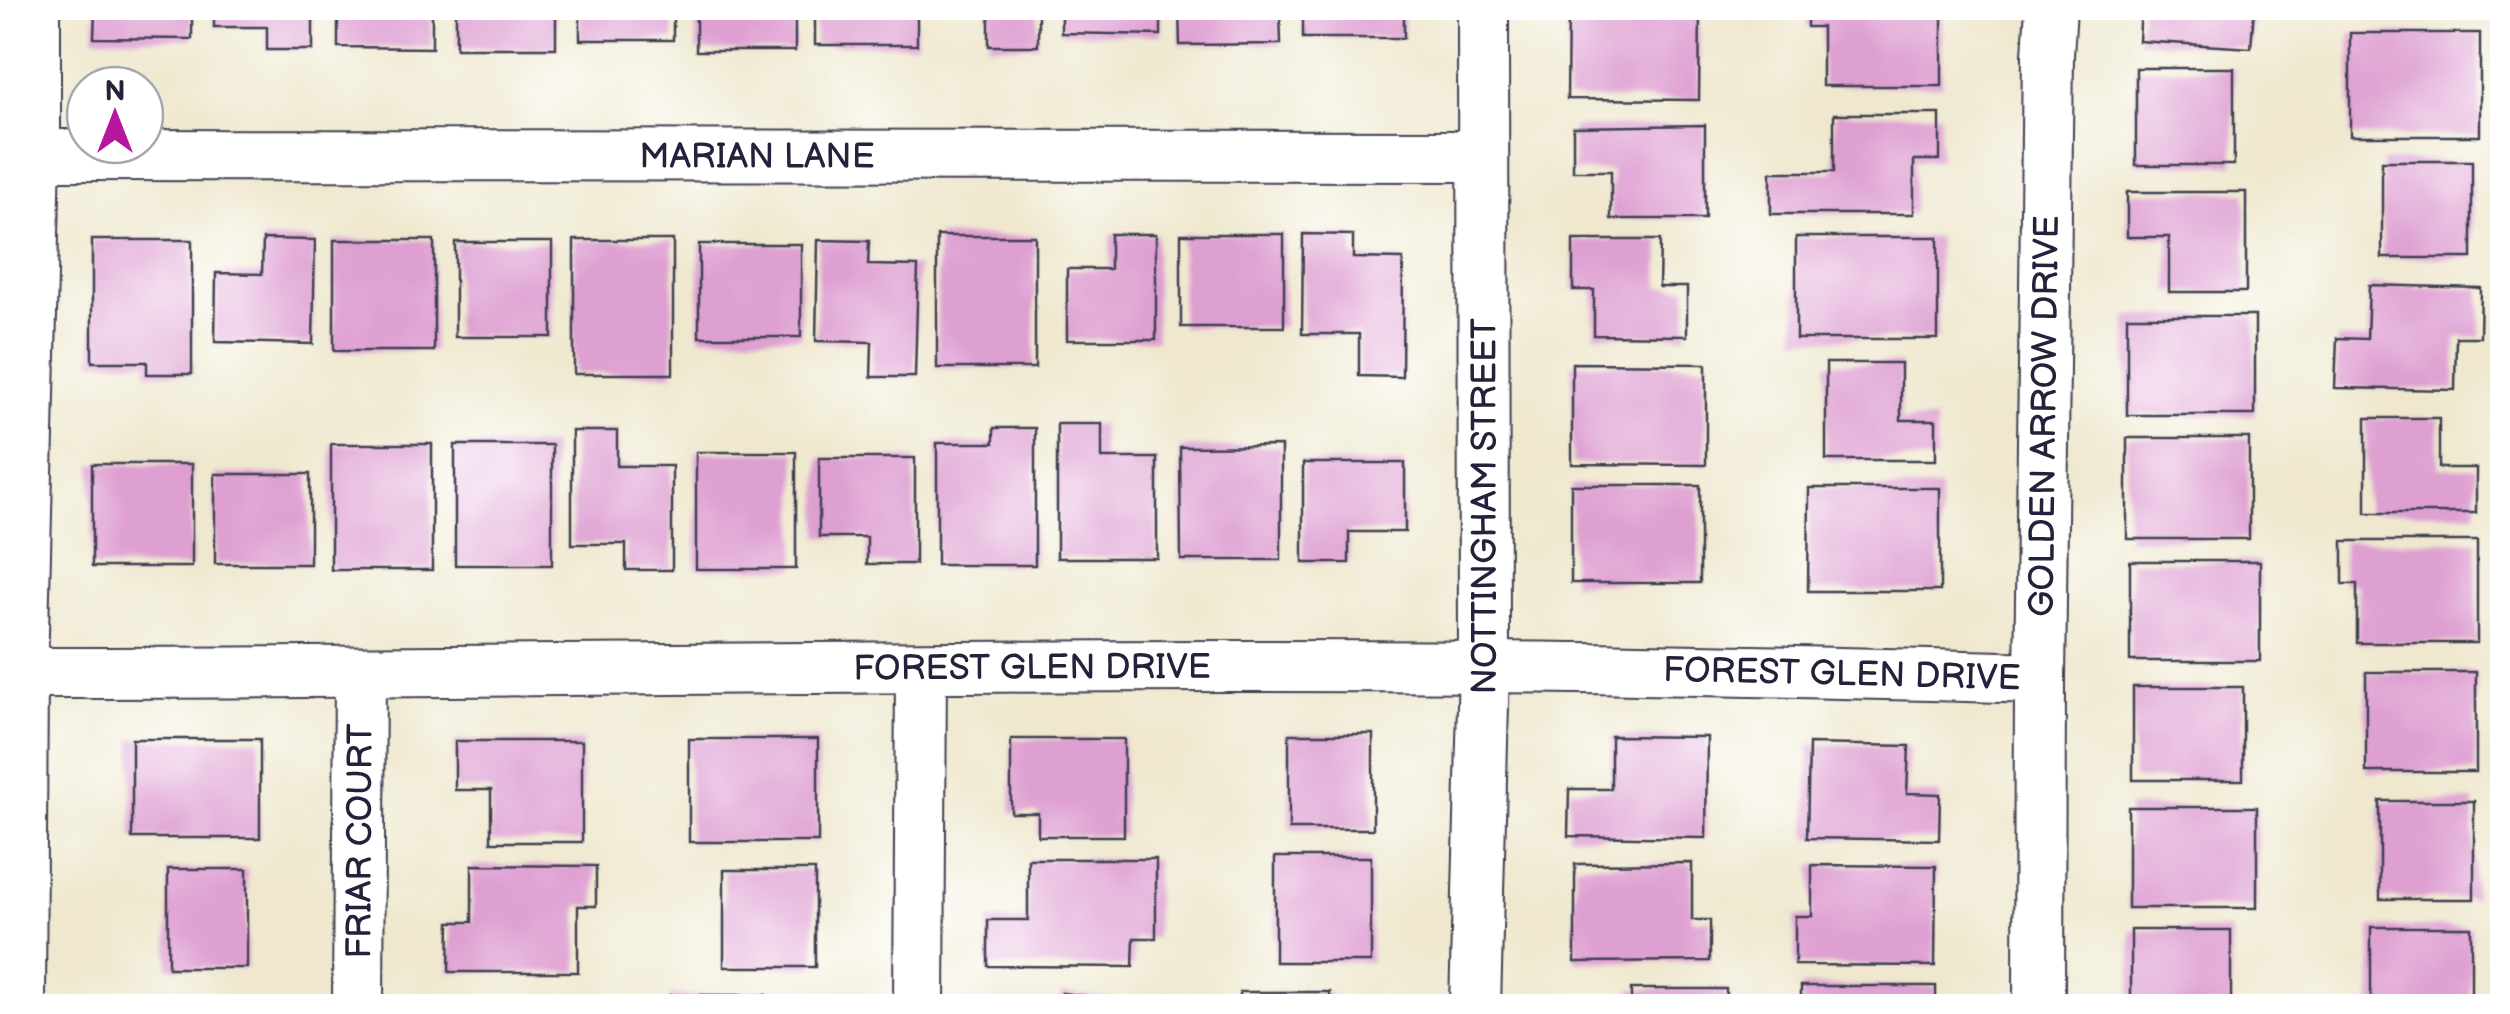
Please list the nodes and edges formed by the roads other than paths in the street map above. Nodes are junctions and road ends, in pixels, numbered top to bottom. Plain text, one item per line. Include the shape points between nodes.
1 (36, 8) edge
2 (1483, 8) edge
3 (2051, 8) edge
4 (36, 156) junction
5 (1482, 156) junction
6 (1484, 667) junction
7 (920, 668) junction
8 (22, 674) junction
9 (360, 674) junction
10 (2040, 678) junction
11 (20, 1006) edge
12 (358, 1006) edge
13 (918, 1006) edge
14 (1475, 1006) edge
15 (2039, 1006) edge

1 - 4 street
2 - 5 street, NOTTINGHAM STREET
3 - 10 street, GOLDEN ARROW DRIVE
4 - 5 street, MARIAN LANE
4 - 8 street
5 - 6 street, NOTTINGHAM STREET
6 - 7 street, FOREST GLEN DRIVE
6 - 10 street, FOREST GLEN DRIVE
6 - 14 street, NOTTINGHAM STREET
7 - 9 street, FOREST GLEN DRIVE
7 - 13 street
8 - 9 street, FOREST GLEN DRIVE
8 - 11 street
9 - 12 street, FRIAR COURT
10 - 15 street, GOLDEN ARROW DRIVE

